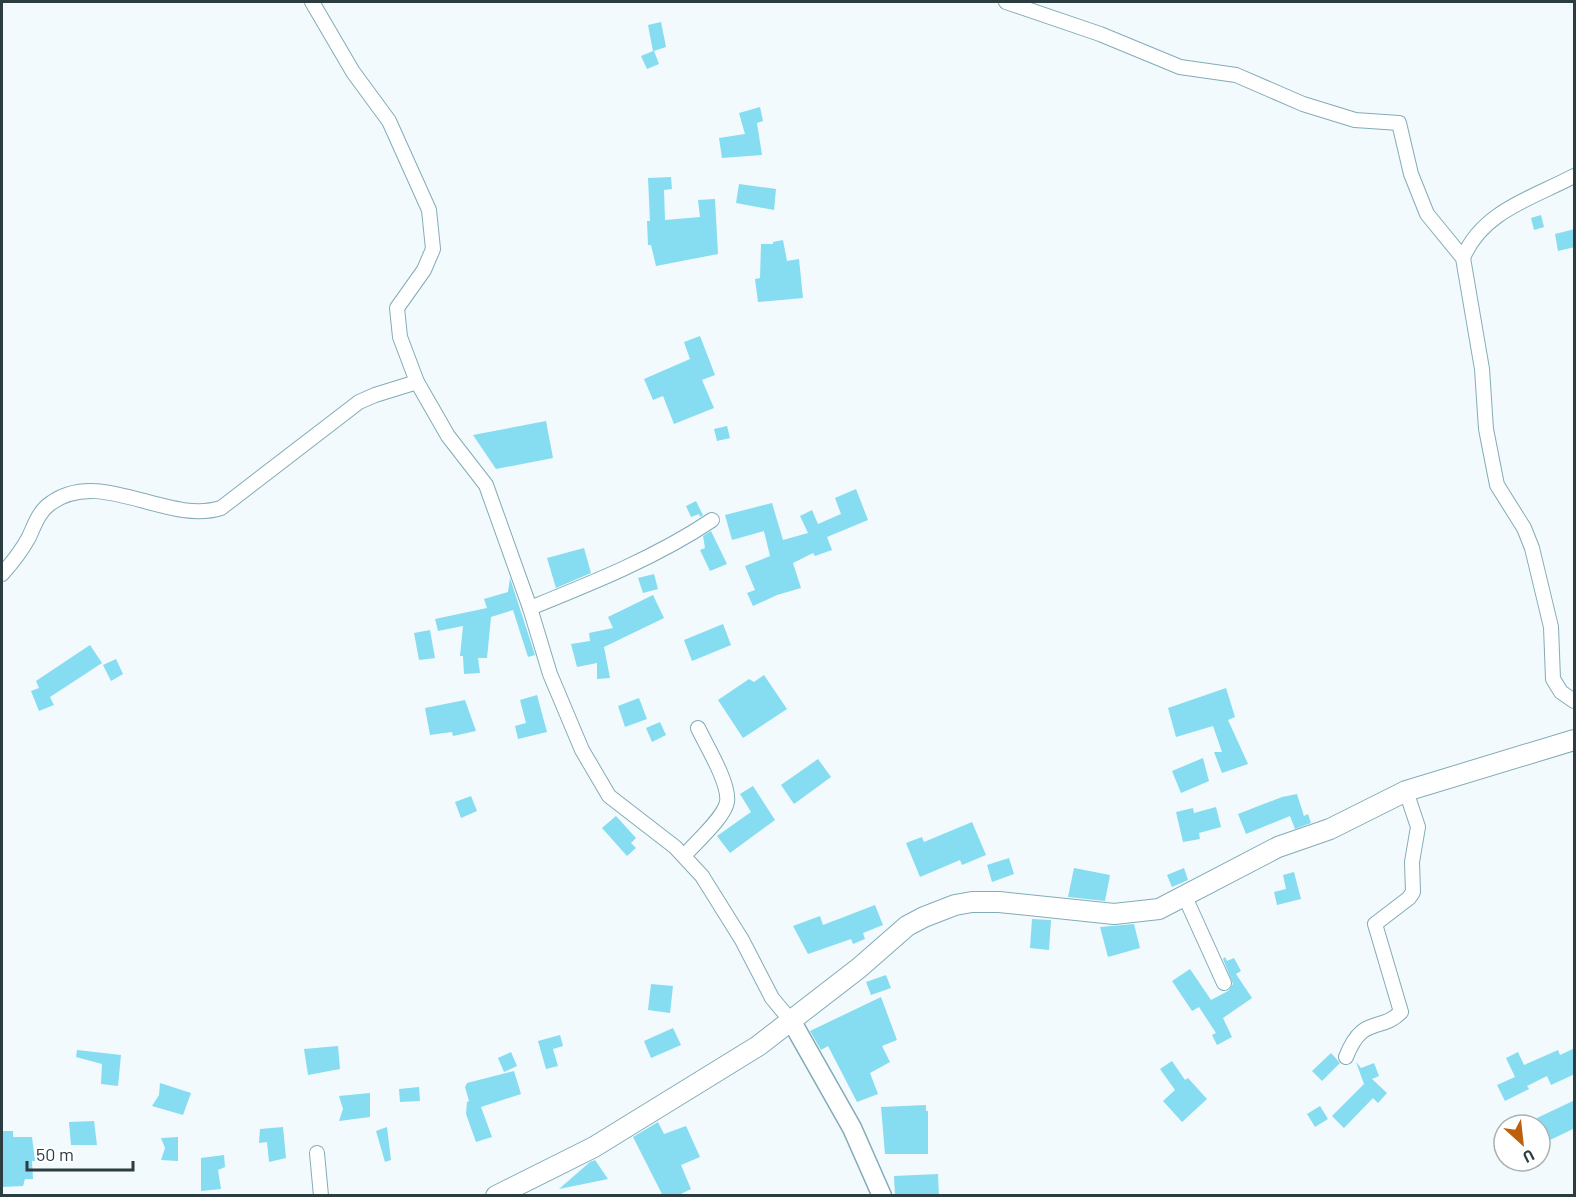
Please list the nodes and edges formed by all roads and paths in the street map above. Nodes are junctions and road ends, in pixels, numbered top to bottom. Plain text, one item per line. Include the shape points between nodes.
1 (312, 2) edge
2 (1006, 2) edge
3 (1575, 177) edge
4 (1463, 258) junction
5 (417, 382) junction
6 (712, 520) dead end
7 (2, 574) edge
8 (530, 608) junction
9 (1575, 701) edge
10 (698, 728) dead end
11 (1575, 740) edge
12 (1406, 791) junction
13 (684, 856) junction
14 (1185, 897) junction
15 (1224, 983) dead end
16 (792, 1022) junction
17 (1346, 1057) dead end
18 (317, 1153) dead end
19 (321, 1196) edge
20 (496, 1196) edge
21 (882, 1196) edge

1 - 5 street via 353,72 389,121 429,210 433,236 430,260 396,314
2 - 4 street via 1180,67 1236,75 1303,104 1355,120 1399,123 1411,174 1427,214
3 - 4 street via 1492,219 1471,240
4 - 9 street via 1482,369 1485,429 1497,484 1532,548 1551,627 1554,679 1561,693
5 - 7 street via 359,402 221,508 207,513 101,492 60,498 42,511
5 - 8 street via 459,453 486,485
6 - 8 street via 633,563
8 - 13 street via 550,674 594,775 609,796
10 - 13 street via 726,789 727,801 723,813
11 - 12 main road
12 - 14 main road via 1330,829 1278,847
12 - 17 street via 1418,827 1412,862 1413,892 1375,924 1401,1012 1368,1026 1353,1038
13 - 16 street via 702,876 772,998
14 - 15 street
14 - 16 main road via 1147,912 1114,914 999,902 948,907 907,926
16 - 20 main road via 594,1147
16 - 21 street via 852,1128
18 - 19 street

